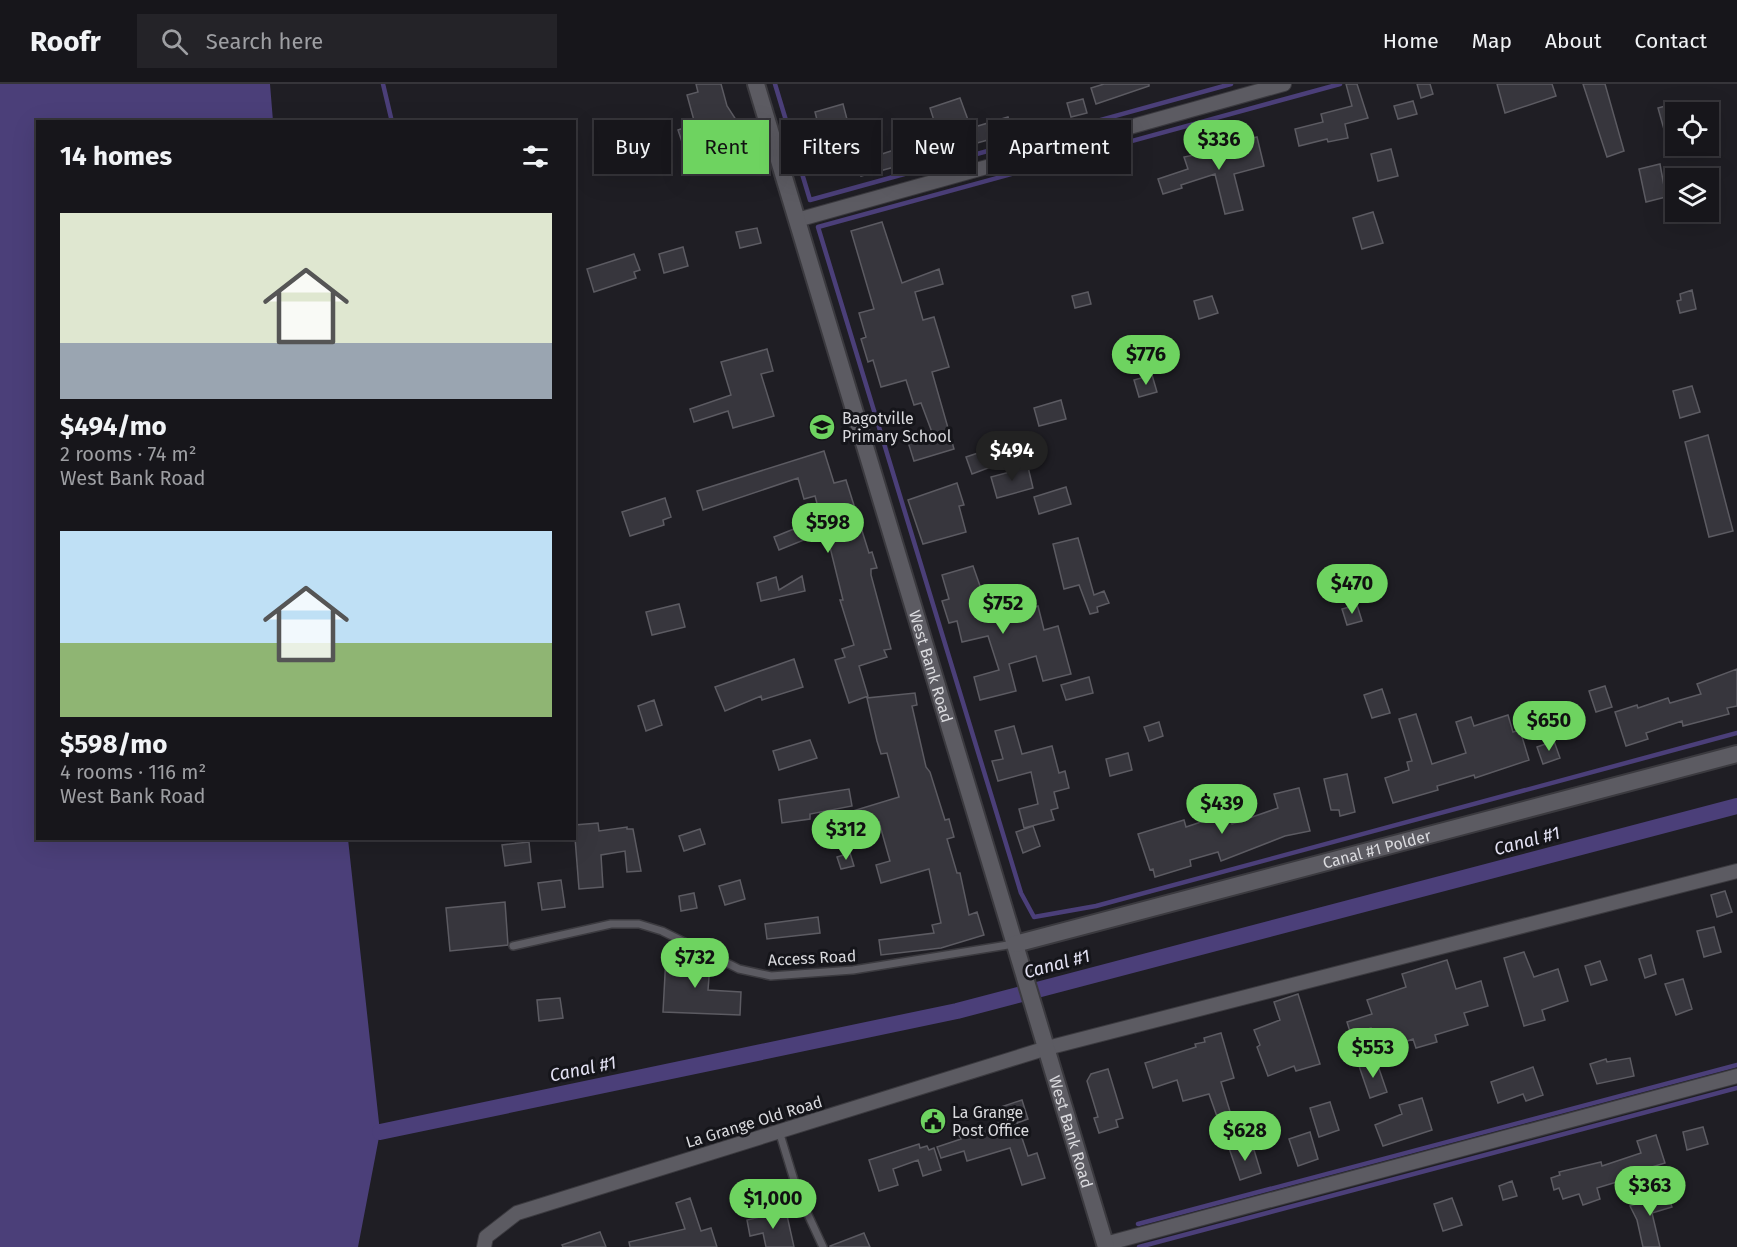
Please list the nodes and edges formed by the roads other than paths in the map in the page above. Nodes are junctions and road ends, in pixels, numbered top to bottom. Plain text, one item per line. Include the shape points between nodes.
1 (756, 84) edge
2 (1284, 84) edge
3 (797, 220) junction
4 (1737, 754) edge
5 (1737, 870) edge
6 (1015, 944) junction
7 (513, 946) dead end
8 (1047, 1048) junction
9 (1737, 1076) edge
10 (779, 1131) junction
11 (1106, 1246) edge
12 (484, 1247) edge
13 (823, 1247) edge

1 - 3 street, West Bank Road
2 - 3 street
3 - 6 street, West Bank Road
4 - 6 street, Canal #1 Polder
5 - 8 street, La Grange Old Road
6 - 7 lane, Access Road via 854,970 771,976 739,969 662,931 639,924 610,924
6 - 8 street, West Bank Road
8 - 10 street, La Grange Old Road
8 - 11 street, West Bank Road
9 - 11 street
10 - 12 street, La Grange Old Road via 517,1213 486,1237
10 - 13 lane via 798,1193

